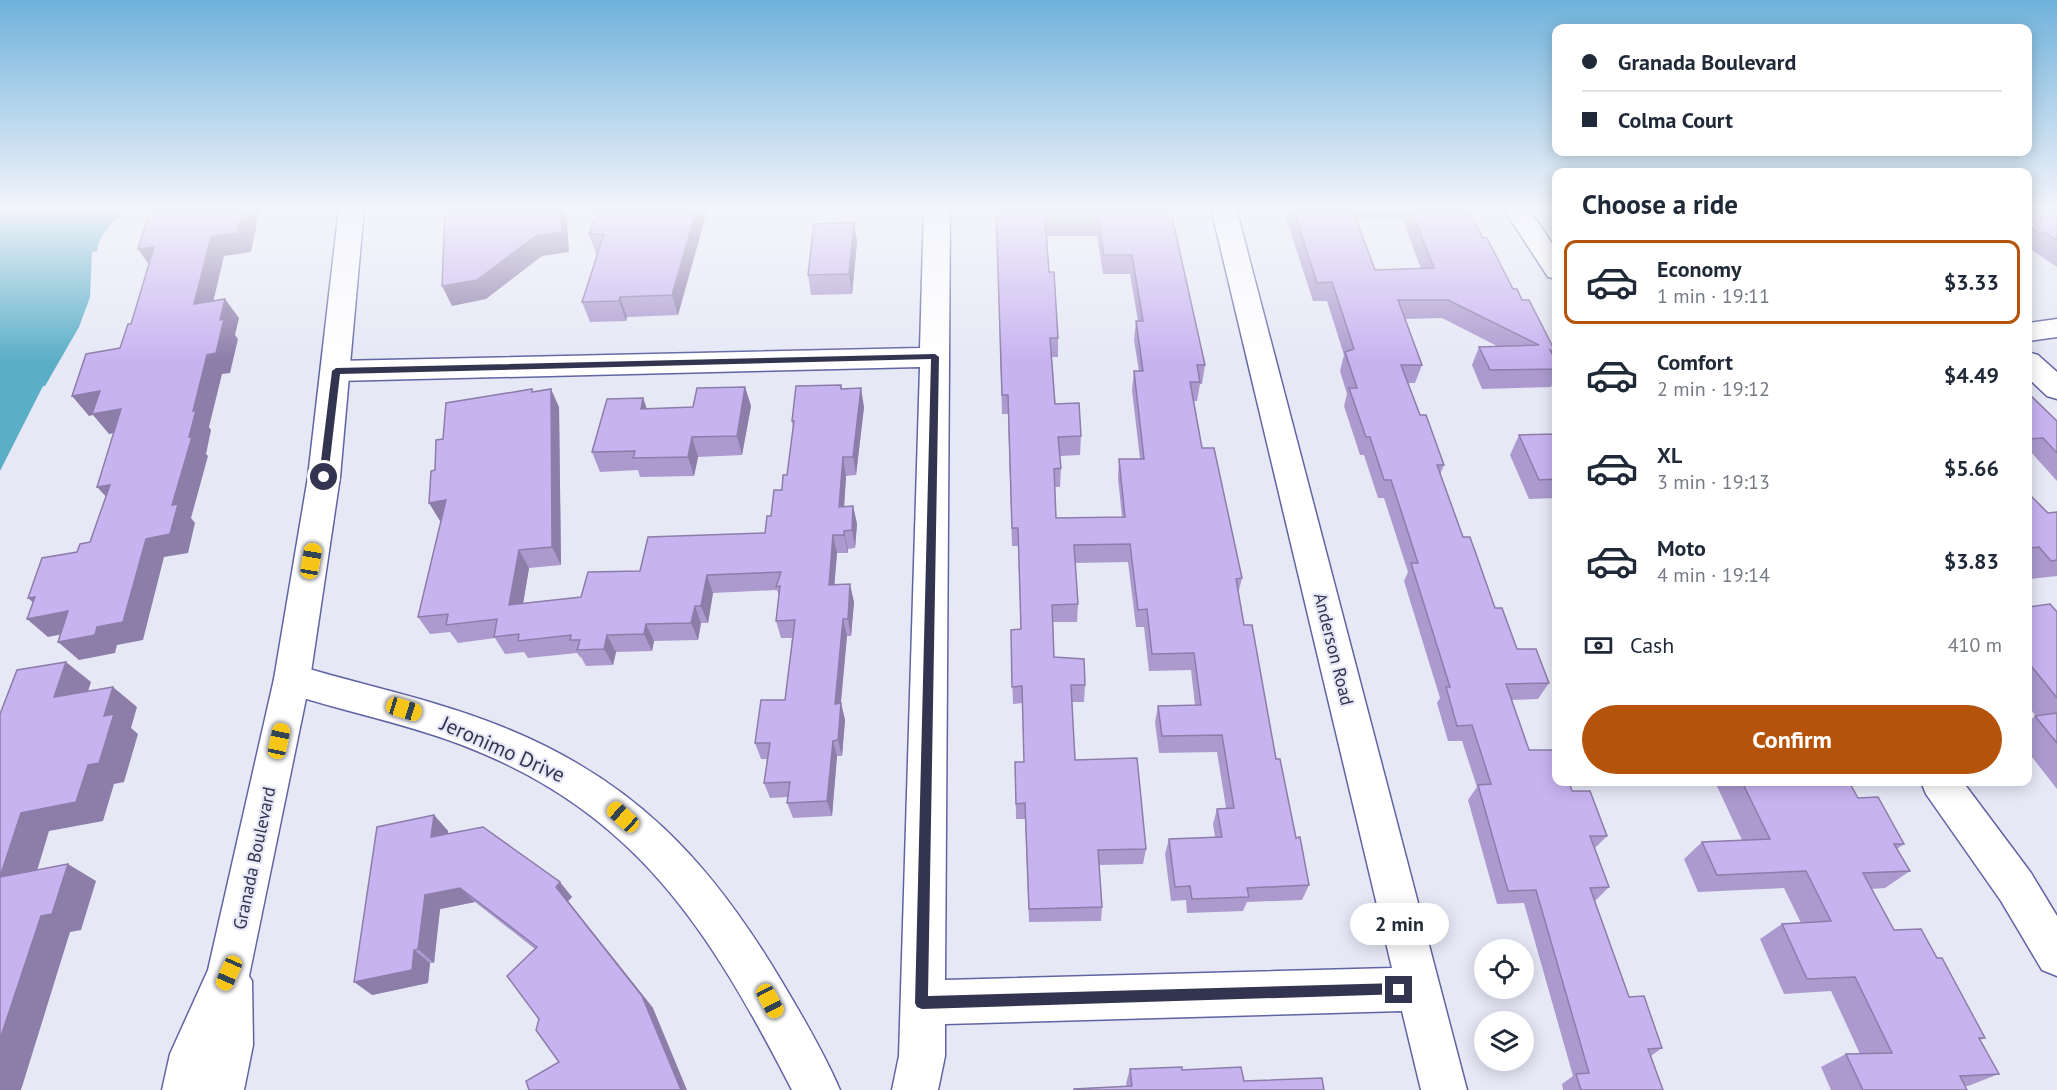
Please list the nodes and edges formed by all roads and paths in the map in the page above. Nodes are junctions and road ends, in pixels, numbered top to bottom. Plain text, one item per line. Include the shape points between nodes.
1 (347, 259) edge
2 (936, 259) edge
3 (1236, 259) edge
4 (2057, 328) edge
5 (2032, 331) edge
6 (935, 357) junction
7 (2032, 366) edge
8 (336, 371) junction
9 (2057, 389) edge
10 (292, 679) junction
11 (1943, 786) edge
12 (2057, 955) edge
13 (229, 973) junction
14 (1420, 989) junction
15 (922, 1003) junction
16 (185, 1090) edge
17 (221, 1090) edge
18 (817, 1090) edge
19 (915, 1090) edge
20 (1444, 1090) edge

1 - 8 street, Granada Boulevard
2 - 6 street
3 - 14 street, Anderson Road
4 - 5 street
6 - 8 street
6 - 15 street
7 - 9 street
8 - 10 street, Granada Boulevard via 315,540
10 - 13 street, Granada Boulevard
10 - 18 street, Jeronimo Drive via 473,732 536,760 608,804 684,878 728,936 770,1001
11 - 12 street via 2016,887
13 - 16 street, Granada Boulevard via 193,1054
13 - 17 street, Granada Boulevard via 231,1044
14 - 15 street
14 - 20 street, Anderson Road
15 - 19 street via 921,1056

